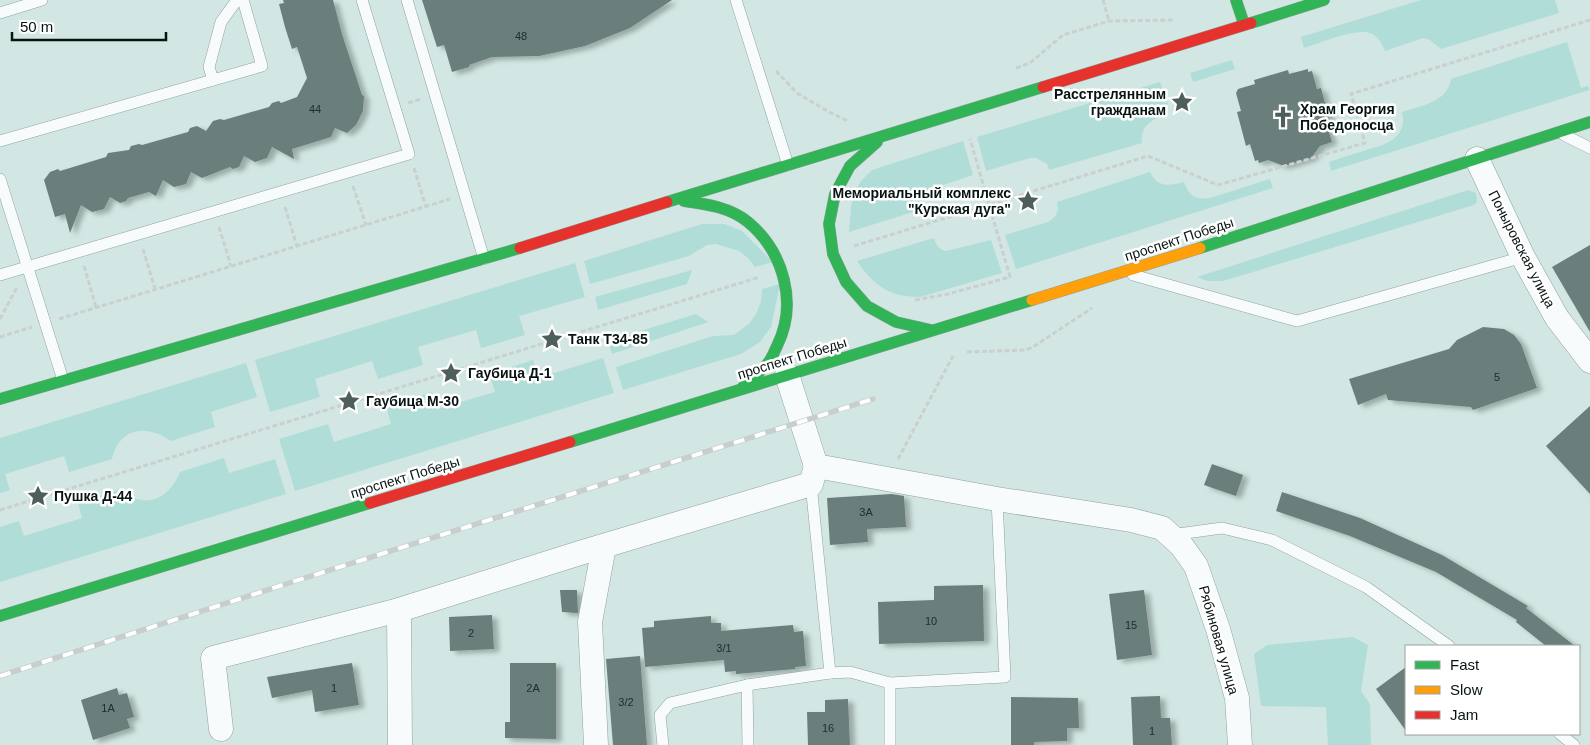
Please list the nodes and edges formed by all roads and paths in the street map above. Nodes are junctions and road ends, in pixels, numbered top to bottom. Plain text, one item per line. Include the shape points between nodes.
1 (42, 0) edge
2 (237, 0) edge
3 (243, 0) edge
4 (362, 0) edge
5 (407, 0) edge
6 (736, 0) edge
7 (1104, 0) edge
8 (1236, 0) edge
9 (1324, 0) edge
10 (0, 13) edge
11 (1182, 20) dead end
12 (1590, 20) edge
13 (1109, 21) junction
14 (1244, 24) junction
15 (773, 68) dead end
16 (1012, 69) dead end
17 (213, 80) junction
18 (436, 94) junction
19 (395, 107) junction
20 (1590, 122) edge
21 (840, 124) dead end
22 (1558, 132) junction
23 (884, 136) junction
24 (970, 139) dead end
25 (0, 141) edge
26 (1590, 148) edge
27 (409, 154) junction
28 (1477, 159) junction
29 (788, 166) junction
30 (348, 172) junction
31 (0, 179) edge
32 (280, 192) junction
33 (465, 195) junction
34 (675, 201) junction
35 (989, 204) junction
36 (426, 207) junction
37 (214, 212) junction
38 (366, 225) junction
39 (138, 234) junction
40 (297, 246) junction
41 (852, 246) dead end
42 (79, 252) junction
43 (1523, 257) junction
44 (484, 260) junction
45 (231, 266) junction
46 (27, 267) junction
47 (1124, 272) junction
48 (768, 274) dead end
49 (0, 275) edge
50 (155, 289) junction
51 (910, 300) dead end
52 (96, 307) junction
53 (0, 317) edge
54 (45, 323) junction
55 (935, 330) junction
56 (0, 337) edge
57 (953, 356) dead end
58 (1590, 361) edge
59 (787, 375) junction
60 (63, 380) junction
61 (738, 391) junction
62 (0, 400) edge
63 (814, 475) junction
64 (887, 479) junction
65 (997, 499) junction
66 (0, 510) edge
67 (1171, 535) junction
68 (604, 546) junction
69 (399, 610) junction
70 (0, 616) edge
71 (1448, 645) edge
72 (830, 673) junction
73 (890, 683) junction
74 (747, 685) junction
75 (220, 729) dead end
76 (1561, 735) edge
77 (400, 745) edge
78 (596, 745) edge
79 (663, 745) edge
80 (748, 745) edge
81 (890, 745) edge
82 (1240, 745) edge
83 (1574, 745) edge

1 - 10 lane
2 - 17 lane via 220,22 209,67
3 - 17 lane via 262,66
4 - 19 lane
5 - 18 lane
6 - 29 lane
7 - 13 path
8 - 14 main road
9 - 14 main road
11 - 13 path
12 - 35 path via 1351,94 1365,143 1218,185 1148,156
13 - 16 path via 1064,35 1030,63
14 - 23 main road
15 - 21 path via 796,93 849,121
17 - 25 lane
18 - 19 path
18 - 33 lane
19 - 27 lane
20 - 22 main road, проспект Победы
22 - 26 lane
22 - 28 main road, проспект Победы
23 - 29 main road
23 - 55 main road via 860,155 839,185 830,219 833,253 847,285 871,310 903,326
24 - 35 path
27 - 30 lane
27 - 36 path
28 - 43 street, Поныровская улица
28 - 47 main road, проспект Победы
29 - 34 main road
30 - 32 lane
30 - 38 path
31 - 46 lane
32 - 37 lane
32 - 40 path
33 - 36 path
33 - 44 lane
34 - 44 main road
34 - 61 main road via 711,204 743,217 768,241 784,272 788,307 781,341 763,370
35 - 41 path
35 - 51 path via 1010,277 948,294
36 - 38 path
37 - 39 lane
37 - 45 path
38 - 40 path
39 - 42 lane
39 - 50 path
40 - 45 path
42 - 46 lane
42 - 52 path
43 - 47 lane via 1297,321
43 - 58 street, Поныровская улица via 1557,318
44 - 60 main road
45 - 50 path
46 - 49 lane
46 - 53 path
46 - 54 lane
47 - 55 main road, проспект Победы
48 - 66 path
50 - 52 path
52 - 54 path
54 - 56 path
54 - 60 lane
55 - 59 main road, проспект Победы
57 - 64 path
59 - 61 main road, проспект Победы
59 - 63 street
60 - 62 main road
61 - 70 main road, проспект Победы
63 - 64 street
63 - 68 street
63 - 72 lane
64 - 65 street
65 - 67 street via 1131,520 1162,528
65 - 73 lane via 1005,677
67 - 71 lane via 1222,528 1272,540 1366,587
67 - 82 street, Рябиновая улица via 1196,566 1218,629 1237,698
68 - 69 street
68 - 78 street via 590,622
69 - 75 street via 213,658
69 - 77 street
72 - 73 lane via 850,672
72 - 74 lane
73 - 81 lane
74 - 79 lane via 670,703 660,715
74 - 80 lane
76 - 83 lane

